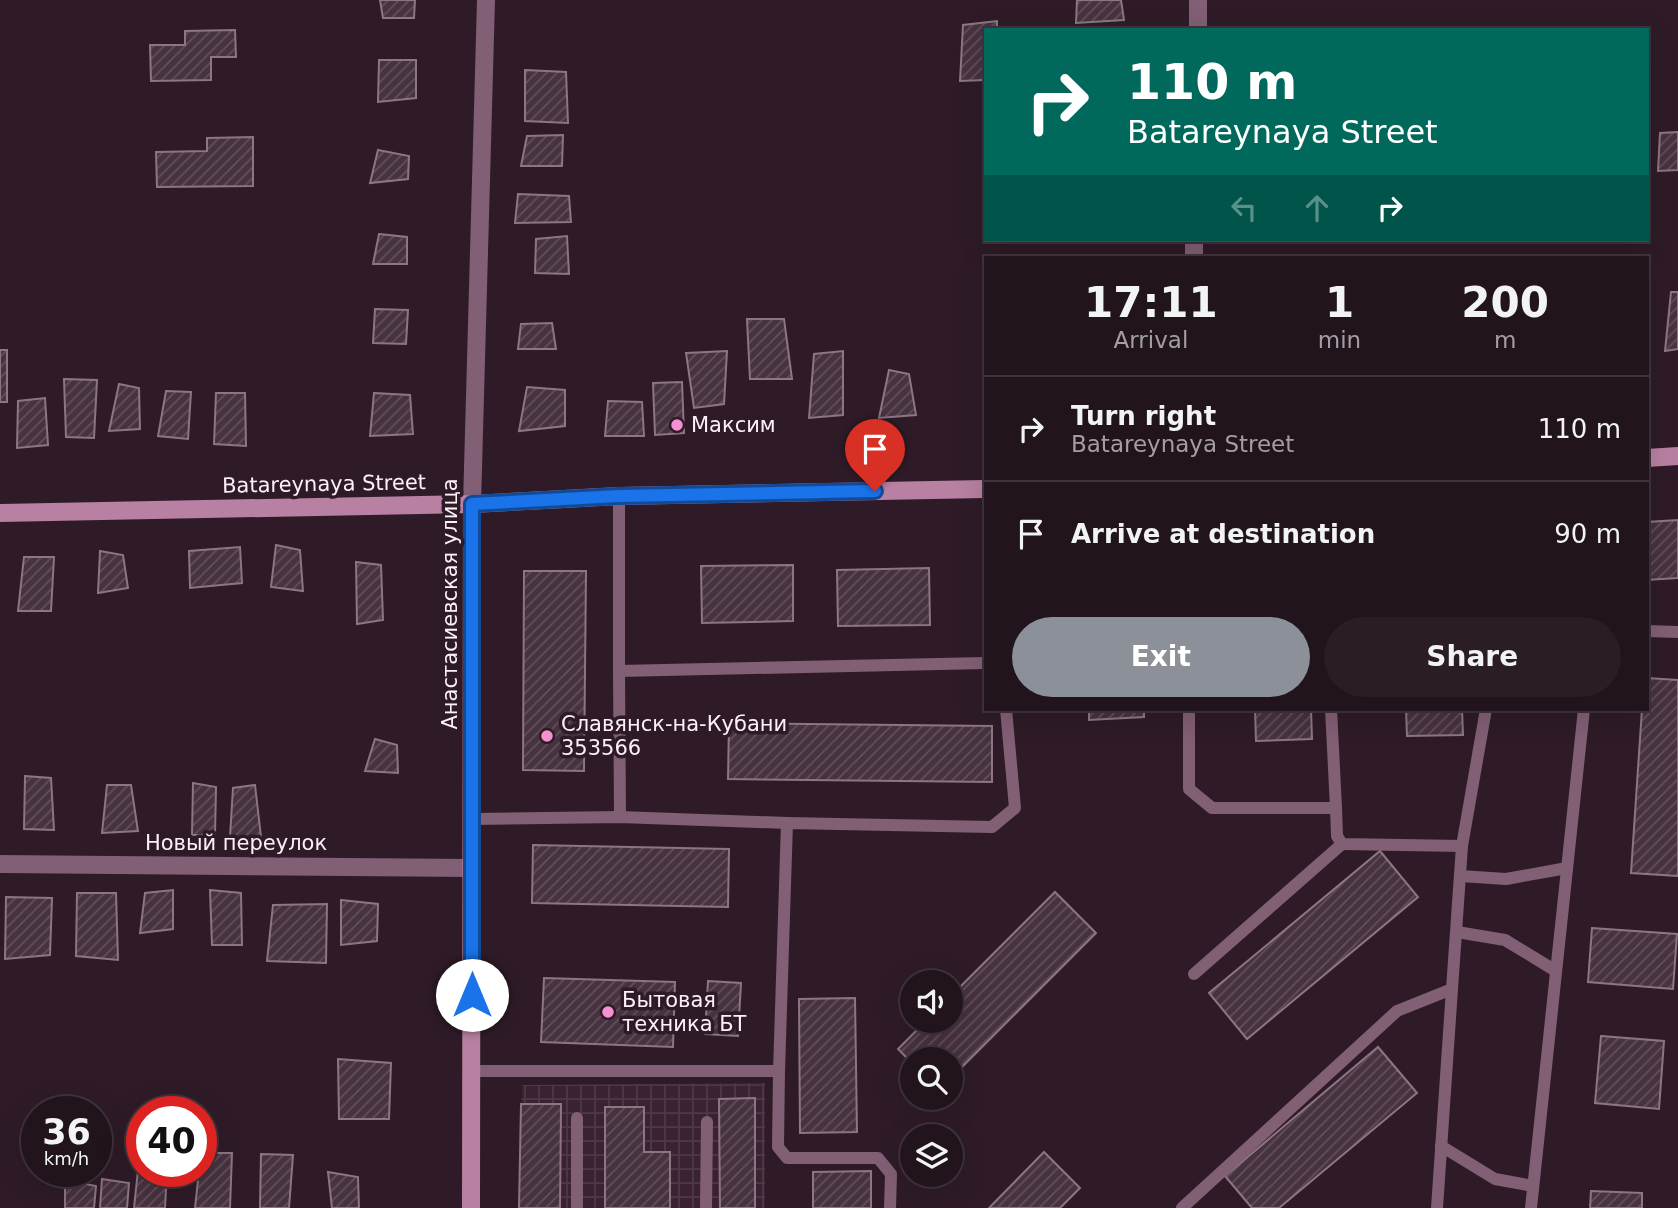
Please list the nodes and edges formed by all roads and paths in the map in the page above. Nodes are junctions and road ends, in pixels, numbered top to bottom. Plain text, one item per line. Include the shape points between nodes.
1 (486, 0) edge
2 (1198, 0) edge
3 (1198, 28) edge
4 (1678, 456) edge
5 (1649, 458) edge
6 (984, 489) edge
7 (619, 496) junction
8 (472, 504) junction
9 (0, 513) edge
10 (1649, 631) edge
11 (1678, 632) edge
12 (984, 663) edge
13 (620, 671) junction
14 (1006, 711) edge
15 (1189, 711) edge
16 (1331, 711) edge
17 (1486, 711) edge
18 (1584, 711) edge
19 (1336, 808) junction
20 (620, 817) junction
21 (472, 819) junction
22 (787, 823) junction
23 (1342, 844) junction
24 (1462, 846) junction
25 (0, 864) edge
26 (472, 868) junction
27 (1567, 868) junction
28 (1460, 876) junction
29 (1457, 932) junction
30 (1556, 971) junction
31 (1194, 974) dead end
32 (1452, 989) junction
33 (471, 1071) junction
34 (779, 1071) junction
35 (577, 1118) dead end
36 (706, 1122) dead end
37 (1441, 1146) junction
38 (1533, 1186) junction
39 (471, 1208) edge
40 (577, 1208) edge
41 (706, 1208) edge
42 (890, 1208) edge
43 (1182, 1208) edge
44 (1437, 1208) edge
45 (1531, 1208) edge

1 - 8 street, Анастасиевская улица
2 - 3 street
4 - 5 street
6 - 7 street, Batareynaya Street
7 - 8 street, Batareynaya Street
7 - 13 lane
8 - 9 street, Batareynaya Street
8 - 21 street, Анастасиевская улица
10 - 11 lane
12 - 13 lane
13 - 20 lane
14 - 22 lane via 1015,808 992,827
15 - 19 lane via 1189,789 1212,808
16 - 19 lane
17 - 24 lane
18 - 27 lane
19 - 23 lane via 1337,836
20 - 21 lane
20 - 22 lane
21 - 26 street, Анастасиевская улица
22 - 34 lane
23 - 24 lane
23 - 31 lane
24 - 28 lane
25 - 26 street, Новый переулок
26 - 33 street, Анастасиевская улица
27 - 28 lane via 1506,878
27 - 30 lane
28 - 29 lane
29 - 30 lane via 1506,940
29 - 32 lane
30 - 38 lane
32 - 37 lane
32 - 43 lane via 1397,1011
33 - 34 lane
33 - 39 street, Анастасиевская улица
34 - 42 lane via 778,1147 788,1158 878,1158 891,1174
35 - 40 lane
36 - 41 lane
37 - 38 lane via 1495,1179
37 - 44 lane
38 - 45 lane

